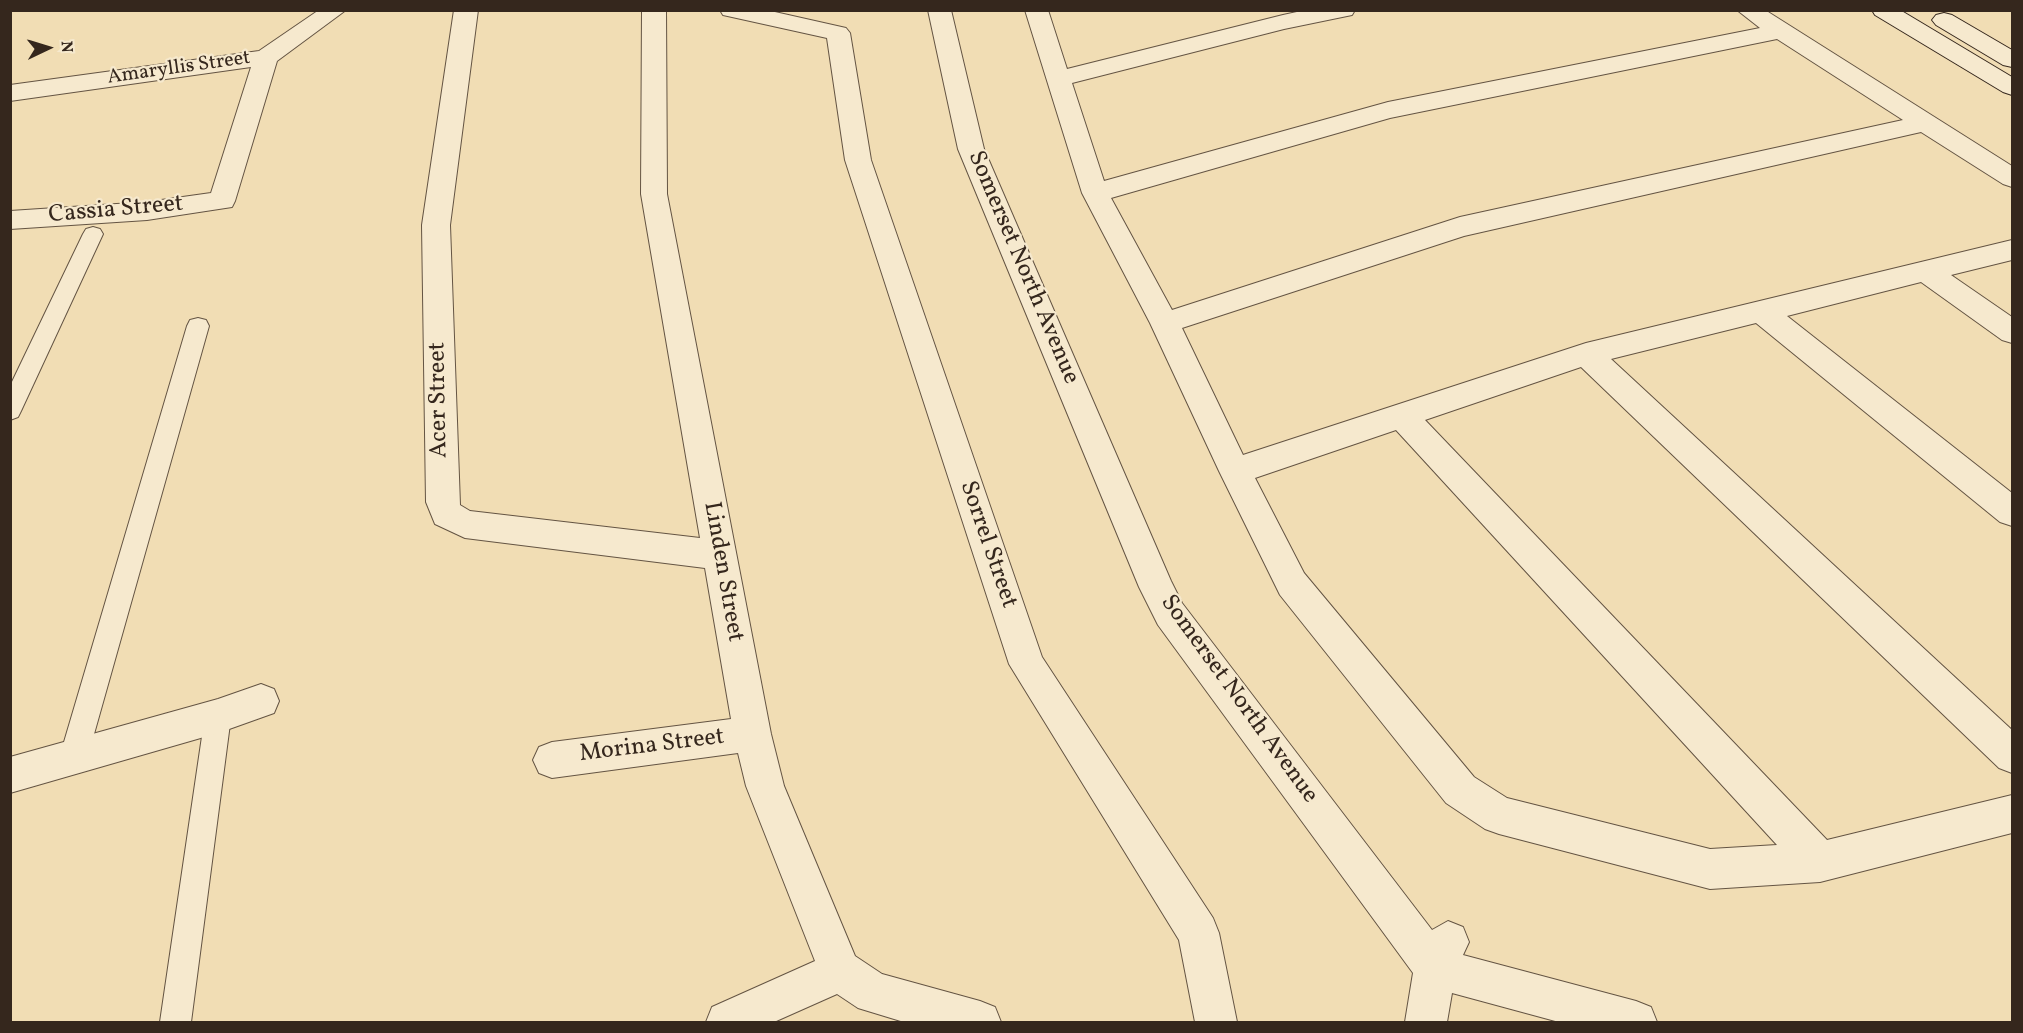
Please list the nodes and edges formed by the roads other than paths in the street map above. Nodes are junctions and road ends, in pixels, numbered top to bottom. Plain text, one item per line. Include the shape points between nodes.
1 (334, 10) edge
2 (466, 10) edge
3 (654, 10) edge
4 (731, 10) edge
5 (939, 10) edge
6 (1036, 10) edge
7 (1344, 10) edge
8 (1748, 10) edge
9 (1883, 10) edge
10 (1927, 10) edge
11 (1780, 32) junction
12 (266, 57) junction
13 (2013, 60) edge
14 (1057, 79) junction
15 (2013, 87) edge
16 (10, 93) edge
17 (1925, 123) junction
18 (2013, 178) edge
19 (1095, 193) junction
20 (10, 220) edge
21 (93, 234) dead end
22 (2013, 250) edge
23 (1925, 271) junction
24 (1761, 311) junction
25 (1165, 323) junction
26 (198, 326) dead end
27 (2013, 332) edge
28 (1586, 354) junction
29 (10, 411) edge
30 (1403, 417) junction
31 (1235, 471) junction
32 (2013, 512) edge
33 (719, 555) junction
34 (261, 701) dead end
35 (218, 716) junction
36 (752, 734) junction
37 (2013, 755) edge
38 (73, 759) junction
39 (552, 760) dead end
40 (10, 775) edge
41 (2013, 814) edge
42 (1820, 862) junction
43 (1441, 955) junction
44 (840, 971) junction
45 (175, 1023) edge
46 (727, 1023) edge
47 (980, 1023) edge
48 (1216, 1023) edge
49 (1426, 1023) edge
50 (1636, 1023) edge

1 - 12 street, Amaryllis Street
2 - 33 street, Acer Street via 436,225 442,502 447,514 465,524
3 - 33 street, Linden Street via 654,194
4 - 48 street, Sorrel Street via 837,33 858,160 1027,664 1198,933
5 - 43 street, Somerset North Avenue via 970,149 1170,614
6 - 14 street
7 - 14 street
8 - 11 street
9 - 15 street
10 - 13 street
11 - 17 street
11 - 19 street via 1388,110
12 - 16 street, Amaryllis Street
12 - 20 street, Cassia Street via 222,201 147,211
14 - 19 street
17 - 18 street
17 - 25 street via 1460,227
19 - 25 street
21 - 29 lane
22 - 23 street
23 - 24 street
23 - 27 street
24 - 28 street
24 - 32 street
25 - 31 street
26 - 38 lane
28 - 30 street
28 - 37 street
30 - 31 street
30 - 42 street
31 - 42 street via 1292,584 1460,790 1499,815 1710,869
33 - 36 street, Linden Street
34 - 35 street
35 - 38 street
35 - 45 lane
36 - 39 street, Morina Street
36 - 44 street, Linden Street via 765,786
38 - 40 street
41 - 42 street
43 - 49 street
43 - 50 street
44 - 46 street
44 - 47 street via 873,993

